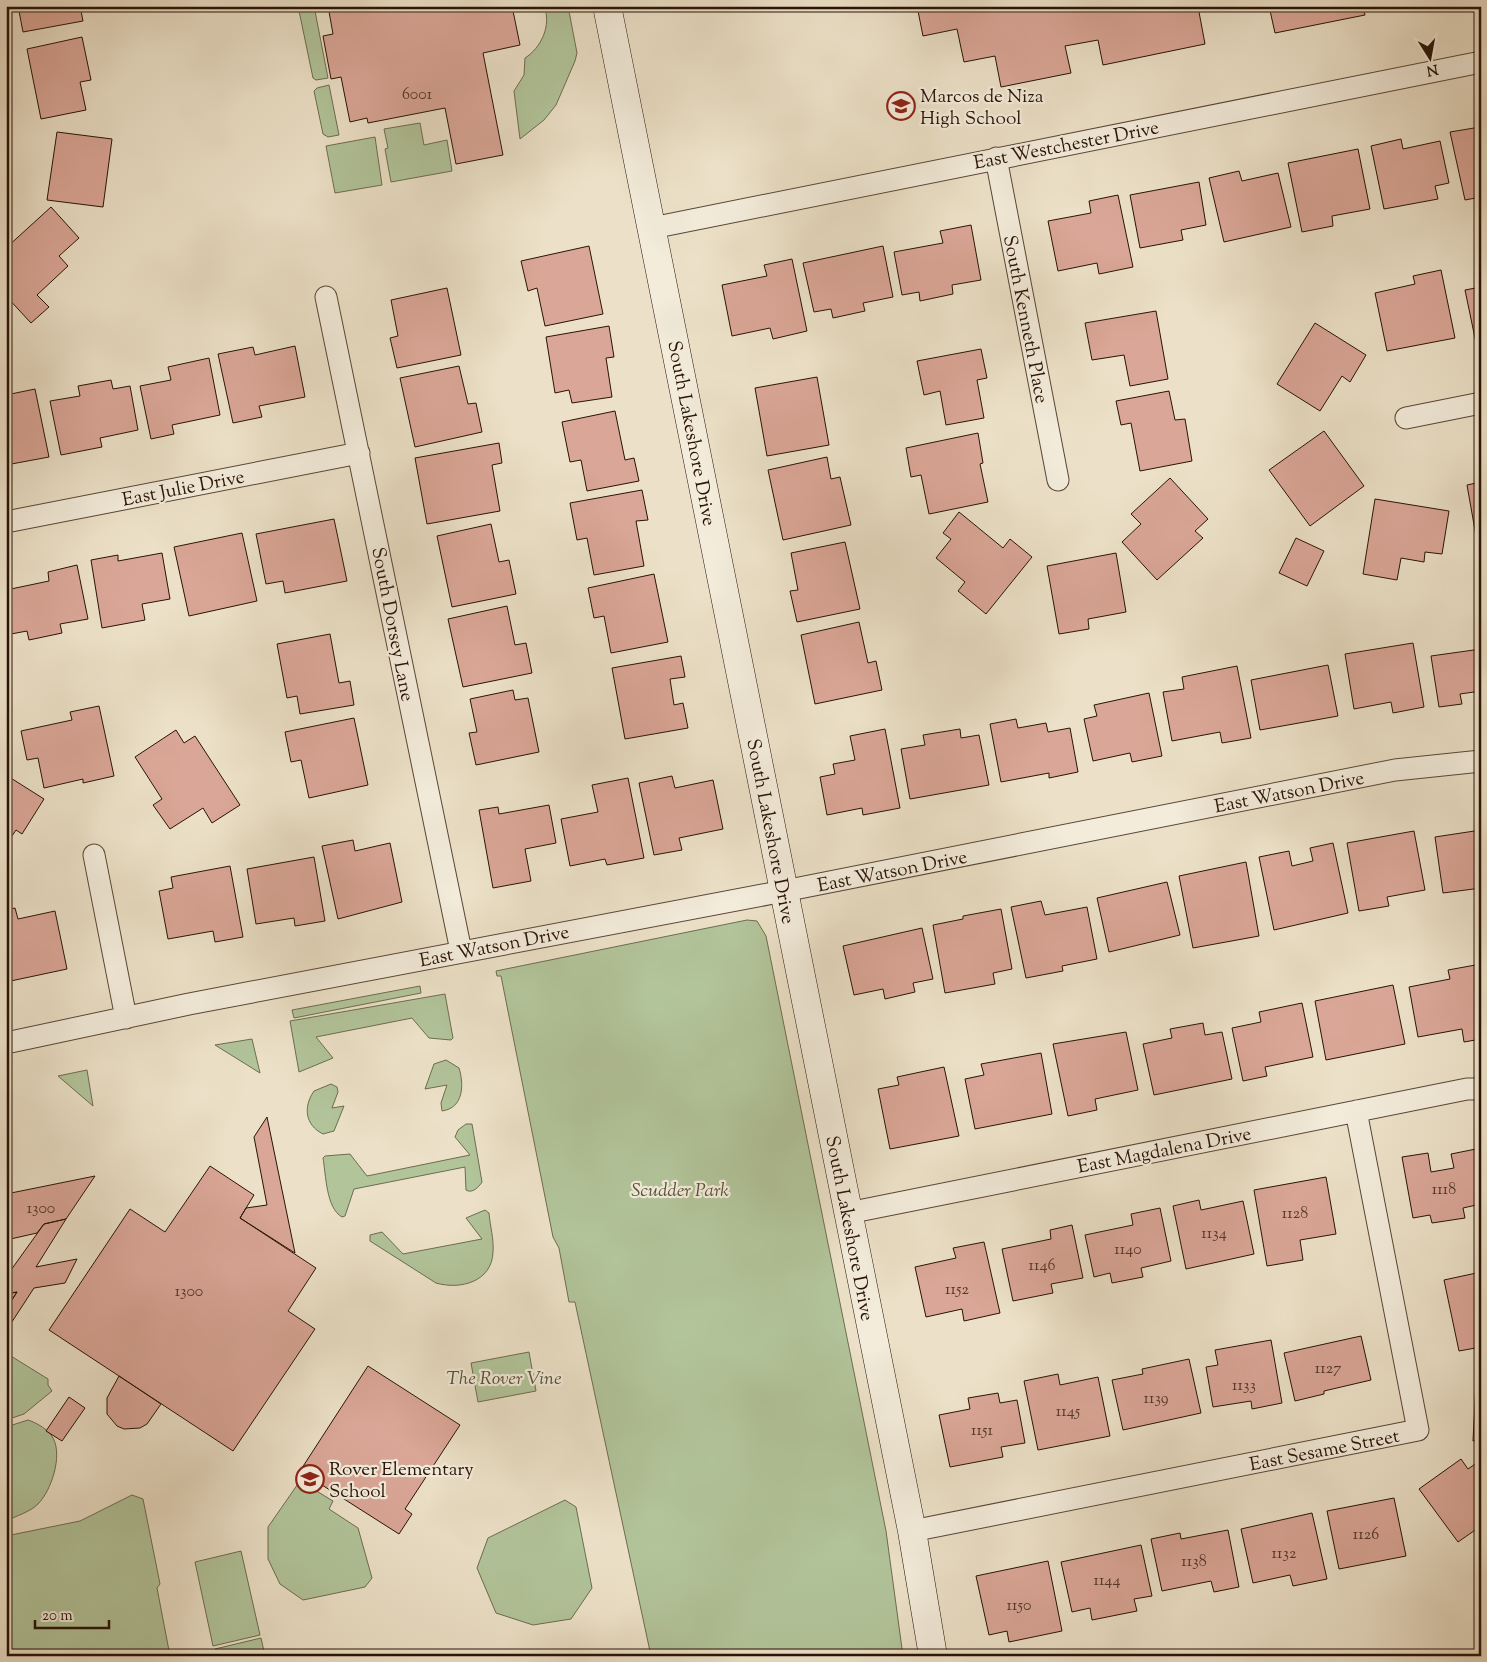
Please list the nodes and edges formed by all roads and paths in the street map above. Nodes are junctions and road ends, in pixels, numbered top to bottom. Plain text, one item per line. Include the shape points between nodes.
1 (607, 6) edge
2 (1481, 62) edge
3 (996, 158) junction
4 (652, 228) junction
5 (326, 297) dead end
6 (1481, 403) edge
7 (1406, 418) dead end
8 (359, 453) junction
9 (1058, 480) dead end
10 (6, 522) edge
11 (1481, 761) edge
12 (94, 855) dead end
13 (784, 891) junction
14 (460, 951) junction
15 (126, 1018) junction
16 (6, 1043) edge
17 (1481, 1089) edge
18 (1356, 1111) junction
19 (848, 1212) junction
20 (912, 1531) junction
21 (933, 1656) edge

1 - 4 street, South Lakeshore Drive
2 - 3 street, East Westchester Drive
3 - 4 street, East Westchester Drive
3 - 9 street, South Kenneth Place
4 - 13 street, South Lakeshore Drive
5 - 8 street, South Dorsey Lane
6 - 7 street
8 - 10 street, East Julie Drive
8 - 14 street, South Dorsey Lane
11 - 13 street, East Watson Drive via 1395,770
12 - 15 street
13 - 14 street, East Watson Drive
13 - 19 street, South Lakeshore Drive
14 - 15 street, East Watson Drive
15 - 16 street, East Watson Drive
17 - 18 street, East Magdalena Drive
18 - 19 street, East Magdalena Drive
18 - 20 street, East Sesame Street via 1418,1430
19 - 20 street, South Lakeshore Drive
20 - 21 street, South Lakeshore Drive

